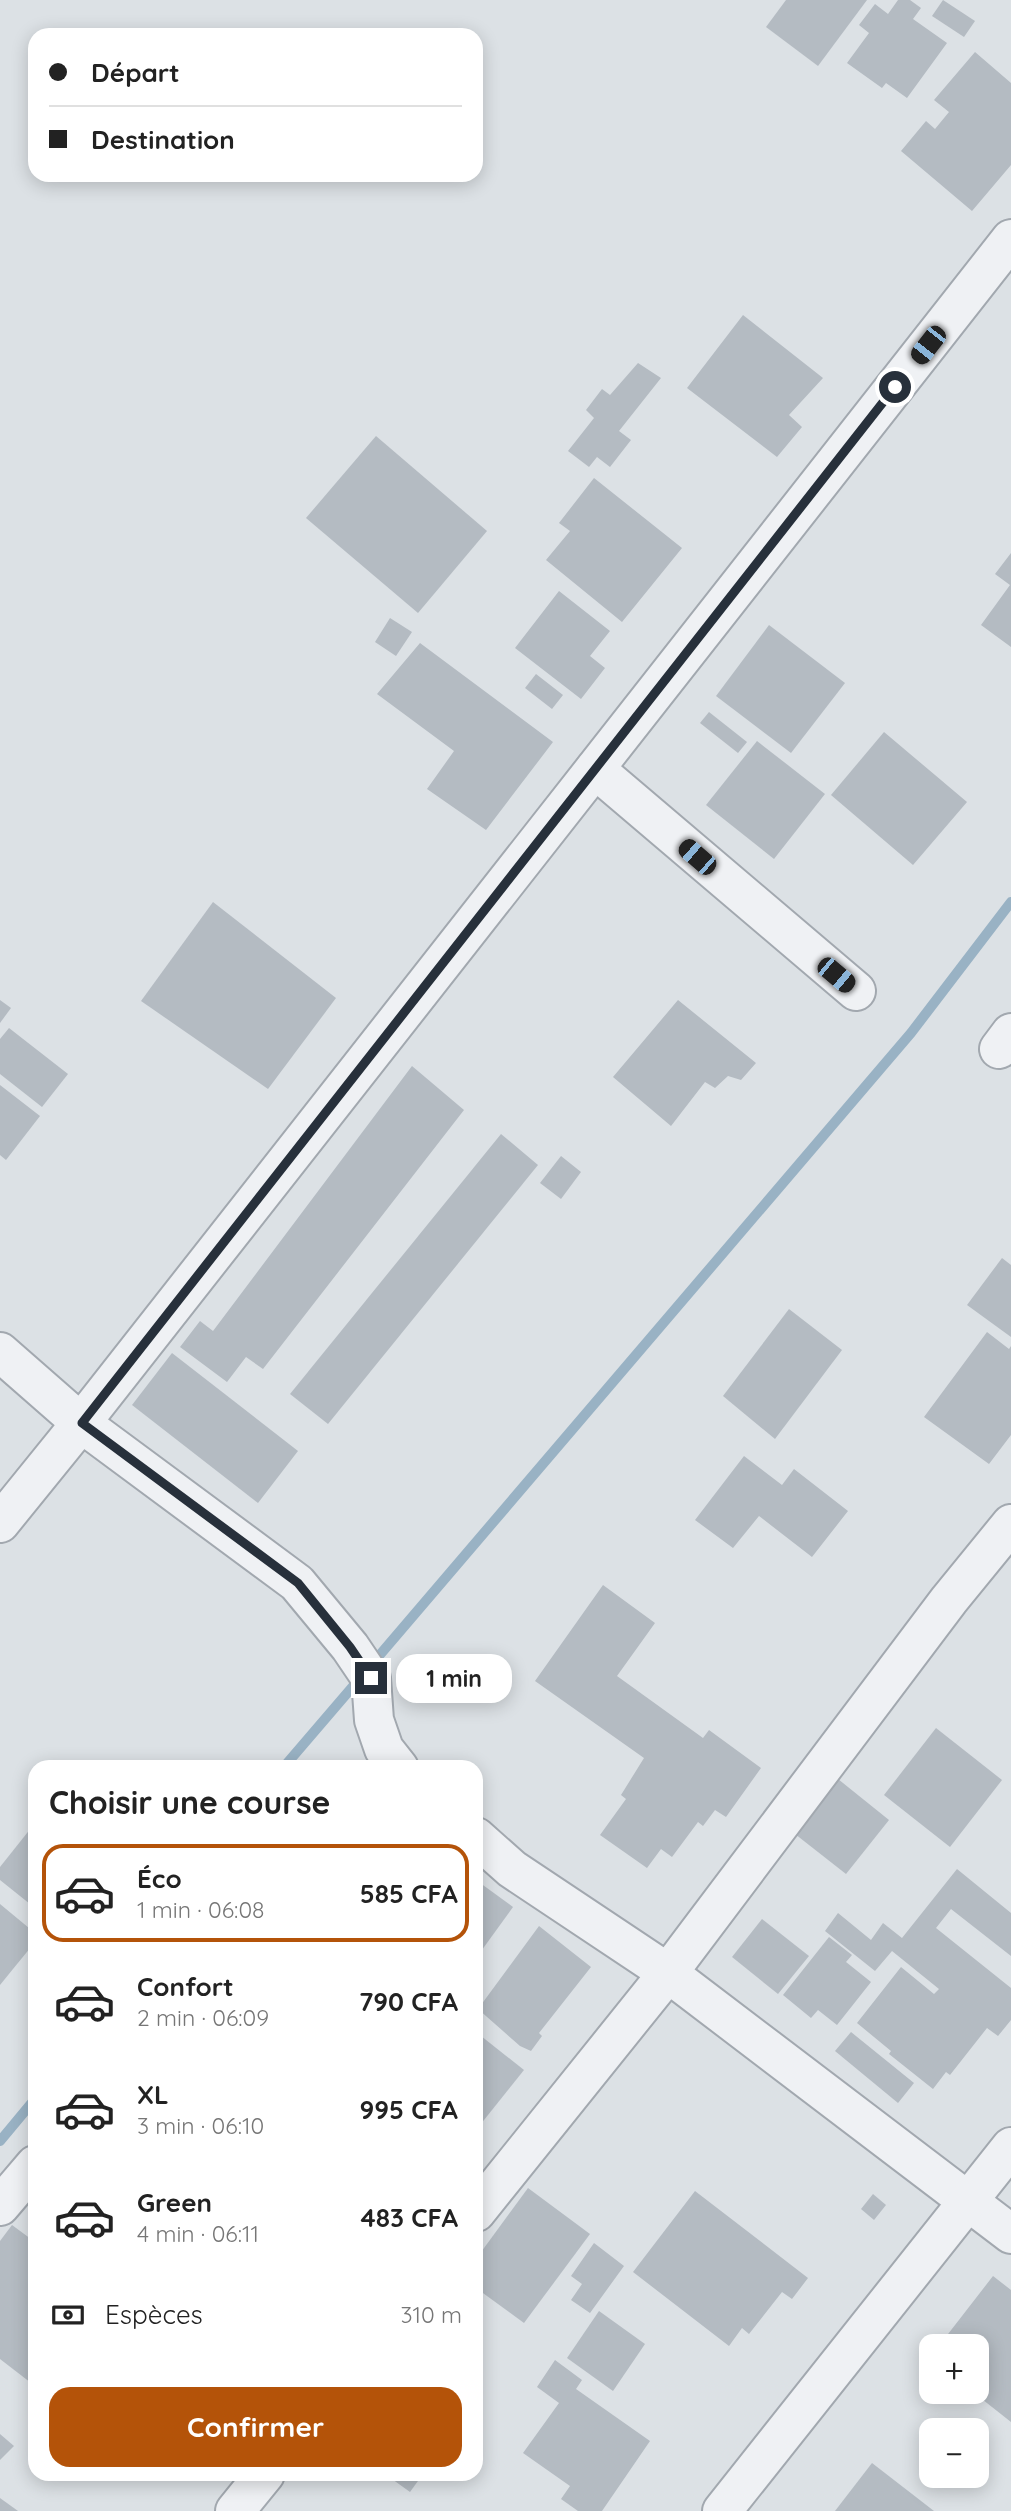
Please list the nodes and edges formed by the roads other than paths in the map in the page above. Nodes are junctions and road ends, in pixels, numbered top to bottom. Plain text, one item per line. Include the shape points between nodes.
1 (1011, 239) edge
2 (595, 768) junction
3 (856, 991) dead end
4 (0, 1352) edge
5 (82, 1423) junction
6 (0, 1523) edge
7 (1011, 1524) edge
8 (393, 1760) edge
9 (483, 1843) edge
10 (668, 1973) junction
11 (1011, 2147) edge
12 (28, 2173) edge
13 (968, 2200) junction
14 (483, 2203) edge
15 (0, 2206) edge
16 (1011, 2234) edge
17 (259, 2481) edge
18 (235, 2511) edge
19 (722, 2511) edge

1 - 2 street
2 - 3 street
2 - 5 street
4 - 5 street
5 - 6 street
5 - 8 street via 298,1583 371,1678 374,1720
7 - 10 street
9 - 10 street via 512,1869
10 - 13 street
10 - 14 street
11 - 13 street
12 - 15 street
13 - 16 street
13 - 19 street
17 - 18 street

